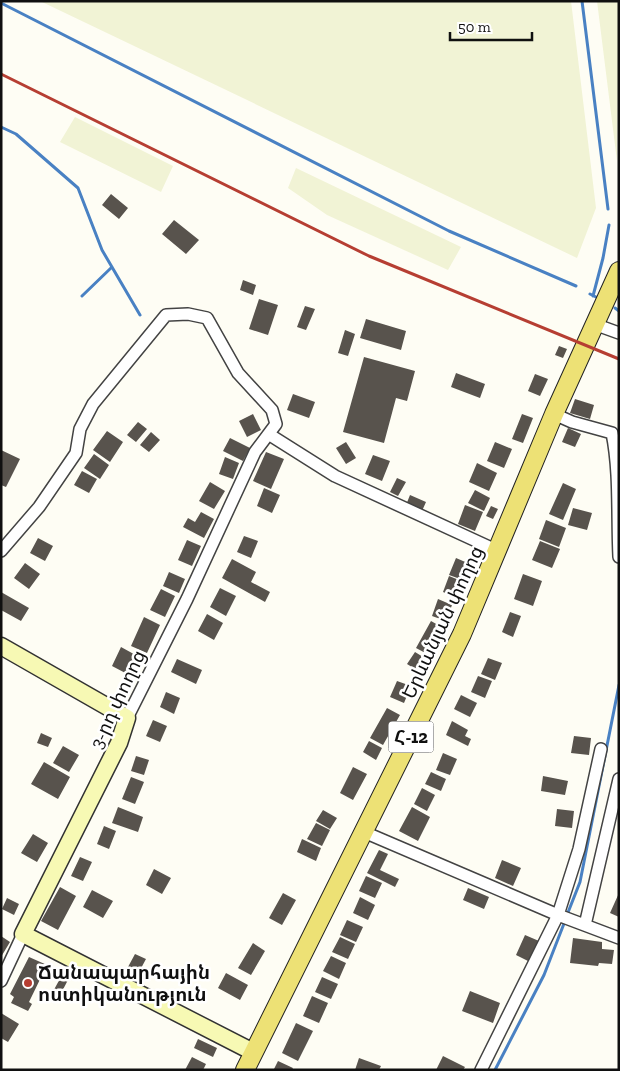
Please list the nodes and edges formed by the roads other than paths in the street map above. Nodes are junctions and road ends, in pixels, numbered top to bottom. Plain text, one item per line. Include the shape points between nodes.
1 (619, 271) edge
2 (594, 324) junction
3 (619, 333) edge
4 (554, 414) junction
5 (270, 435) junction
6 (1, 551) edge
7 (498, 551) junction
8 (619, 557) edge
9 (1, 646) edge
10 (127, 718) junction
11 (601, 749) dead end
12 (619, 779) edge
13 (364, 832) junction
14 (564, 917) junction
15 (585, 925) junction
16 (23, 934) junction
17 (619, 938) edge
18 (1, 981) edge
19 (253, 1052) junction
20 (245, 1070) edge
21 (480, 1070) edge

1 - 2 main road, Հ-12
2 - 3 street
2 - 4 main road, Երևանյան փողոց / Հ-12
4 - 7 main road, Երևանյան փողոց / Հ-12
4 - 8 street via 612,433 618,468
5 - 6 street via 276,424 272,410 238,372 207,318 188,314 166,315 93,404 80,429 76,452 39,506
5 - 7 street via 336,476
5 - 10 street, 3-րդ փողոց via 255,452
7 - 13 main road, Երևանյան փողոց / Հ-12 via 462,634
9 - 10 street
10 - 16 street, 3-րդ փողոց via 119,743
11 - 14 street
12 - 15 street
13 - 14 street
13 - 19 main road, Երևանյան փողոց / Հ-12
14 - 15 street
14 - 21 street
15 - 17 street
16 - 18 street, 3-րդ փողոց
16 - 19 street
19 - 20 main road, Երևանյան փողոց / Հ-12

